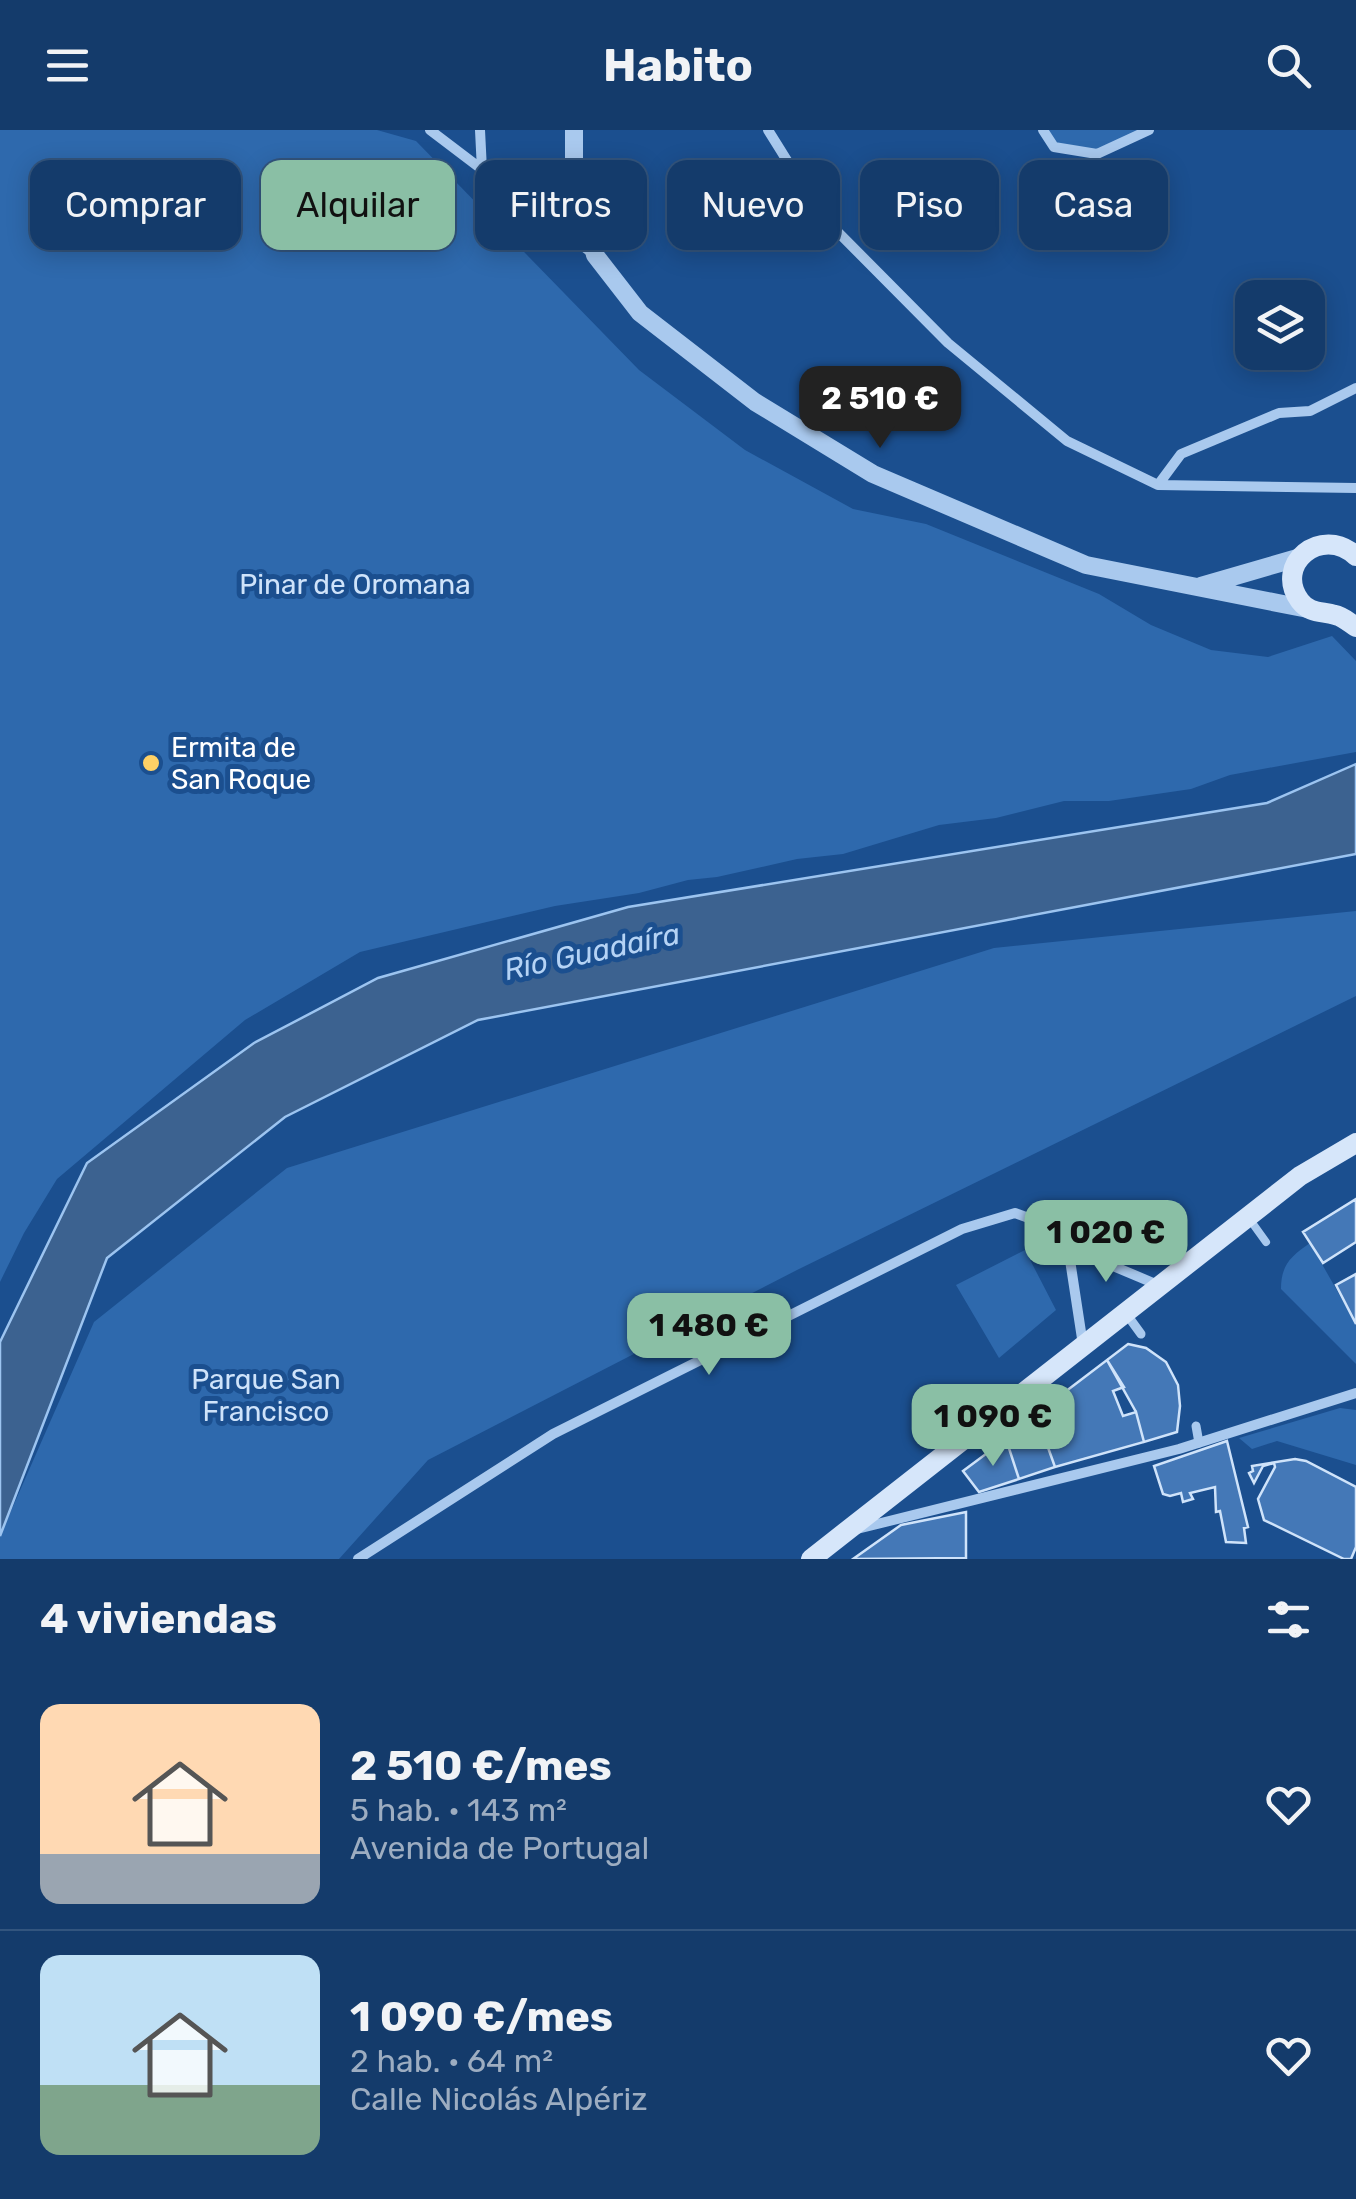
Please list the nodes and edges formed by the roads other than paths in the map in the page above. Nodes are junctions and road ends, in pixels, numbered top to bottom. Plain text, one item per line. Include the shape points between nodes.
1 (430, 130) edge
2 (480, 130) edge
3 (574, 130) edge
4 (768, 130) edge
5 (1043, 130) edge
6 (1149, 130) edge
7 (482, 160) edge
8 (475, 165) edge
9 (588, 250) edge
10 (595, 255) junction
11 (1356, 388) edge
12 (1158, 485) junction
13 (1356, 488) edge
14 (1347, 542) edge
15 (1301, 556) junction
16 (1356, 556) edge
17 (1196, 587) junction
18 (1356, 603) edge
19 (1308, 608) junction
20 (1336, 615) junction
21 (1356, 627) edge
22 (1356, 1143) edge
23 (1248, 1217) junction
24 (1266, 1242) dead end
25 (1068, 1247) junction
26 (1159, 1285) junction
27 (1125, 1312) junction
28 (1141, 1334) dead end
29 (1083, 1346) junction
30 (1356, 1392) edge
31 (1196, 1426) dead end
32 (1198, 1443) junction
33 (846, 1532) junction
34 (358, 1559) edge
35 (811, 1559) edge

1 - 8 street
2 - 7 street
3 - 10 street via 574,164
4 - 12 street via 822,215 948,343 1067,440
5 - 6 street via 1054,147 1097,154
9 - 10 street
10 - 17 street via 640,312 755,402 873,474 1086,565
11 - 12 street via 1310,412 1279,414 1182,454
12 - 13 street
14 - 15 main road via 1317,545
14 - 16 main road
15 - 17 street
15 - 19 main road via 1294,590
17 - 19 street
18 - 20 main road
19 - 20 main road
20 - 21 main road
22 - 23 main road
23 - 24 lane
23 - 26 main road
25 - 26 street
25 - 29 street
25 - 34 street via 1015,1212 962,1229 553,1434
26 - 27 main road
27 - 28 street
27 - 29 main road
29 - 33 main road
30 - 32 street
31 - 32 street
32 - 33 street
33 - 35 main road

